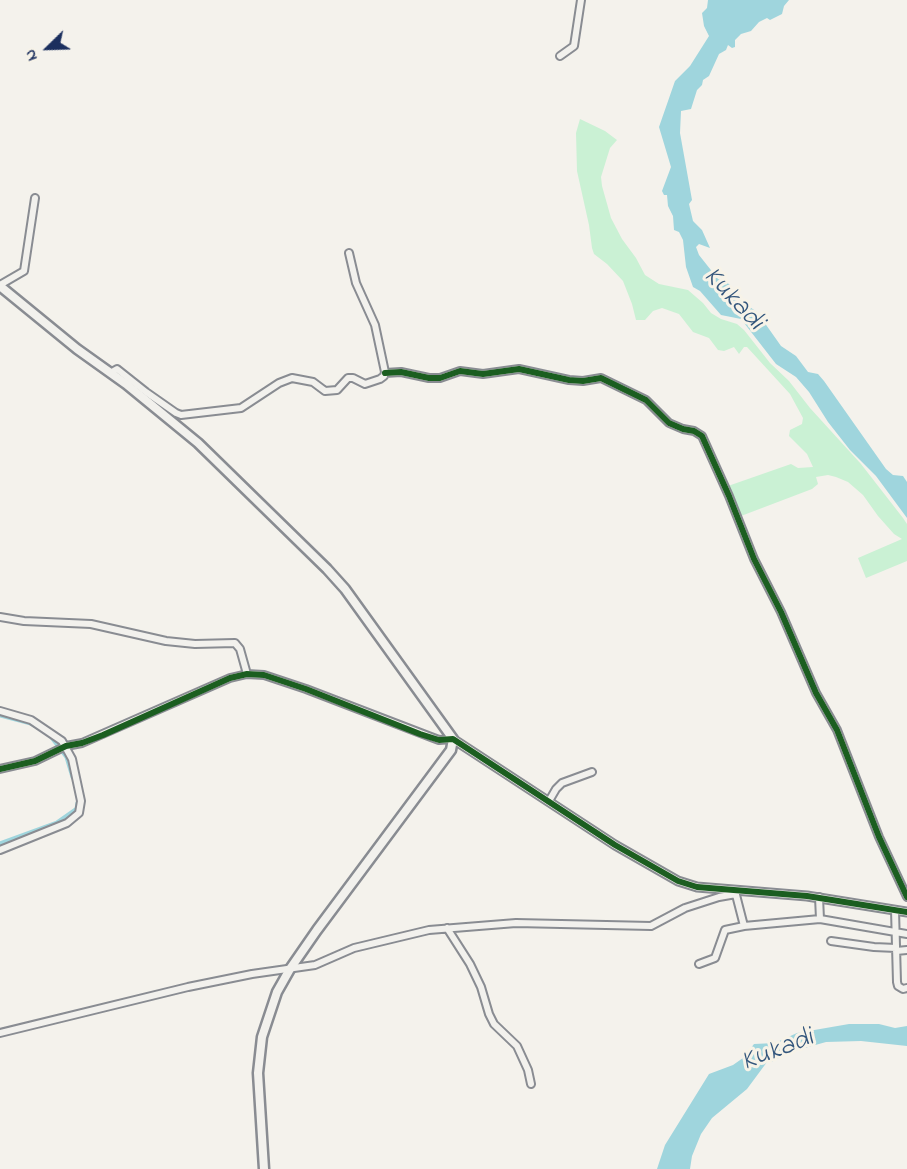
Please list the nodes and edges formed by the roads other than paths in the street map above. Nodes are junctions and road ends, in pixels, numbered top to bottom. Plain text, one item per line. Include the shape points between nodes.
1 (581, 0) edge
2 (560, 56) dead end
3 (35, 198) dead end
4 (349, 253) dead end
5 (0, 286) edge
6 (110, 373) junction
7 (385, 373) junction
8 (0, 617) edge
9 (247, 674) junction
10 (0, 711) edge
11 (453, 739) junction
12 (62, 749) junction
13 (0, 769) edge
14 (592, 772) dead end
15 (549, 801) junction
16 (0, 850) edge
17 (735, 892) junction
18 (819, 897) junction
19 (907, 897) edge
20 (895, 910) junction
21 (907, 912) edge
22 (820, 919) junction
23 (744, 926) junction
24 (447, 928) junction
25 (895, 932) junction
26 (907, 934) edge
27 (831, 941) dead end
28 (896, 950) junction
29 (907, 950) edge
30 (699, 964) dead end
31 (290, 969) junction
32 (907, 974) edge
33 (897, 976) junction
34 (907, 988) edge
35 (0, 1033) edge
36 (531, 1084) dead end
37 (264, 1169) edge

1 - 2 street via 574,46
3 - 5 street via 24,271
4 - 7 street via 356,283 375,325
5 - 6 main road
6 - 7 street via 117,369 181,415 241,408 292,378 333,391 348,378 369,383 383,378
6 - 11 main road via 198,443 338,580
7 - 19 street via 440,378 460,371 483,374 519,369 569,380 601,378 645,400 669,423 702,436 754,559 837,730
8 - 9 street via 91,624 195,644 235,644
9 - 11 street via 264,675 306,689 431,738
9 - 12 street
10 - 12 street via 40,724 54,734
11 - 15 street
11 - 31 main road via 452,750
12 - 13 street via 35,761
12 - 16 street via 79,783 79,813 67,823
14 - 15 street via 562,783
15 - 17 street via 678,881
17 - 18 street
17 - 23 street
17 - 24 street via 686,908 651,926 524,923
18 - 20 street
18 - 22 street
20 - 21 street
20 - 25 street
22 - 23 street
22 - 25 street
23 - 30 street via 725,930 715,958
24 - 31 street via 354,948 315,965
24 - 36 street via 477,980 494,1024 518,1046
25 - 26 street
25 - 28 street
27 - 28 street
28 - 29 street
28 - 33 street
31 - 35 street via 188,987
31 - 37 main road via 277,992 262,1037 258,1073
32 - 33 street
33 - 34 street via 898,986

